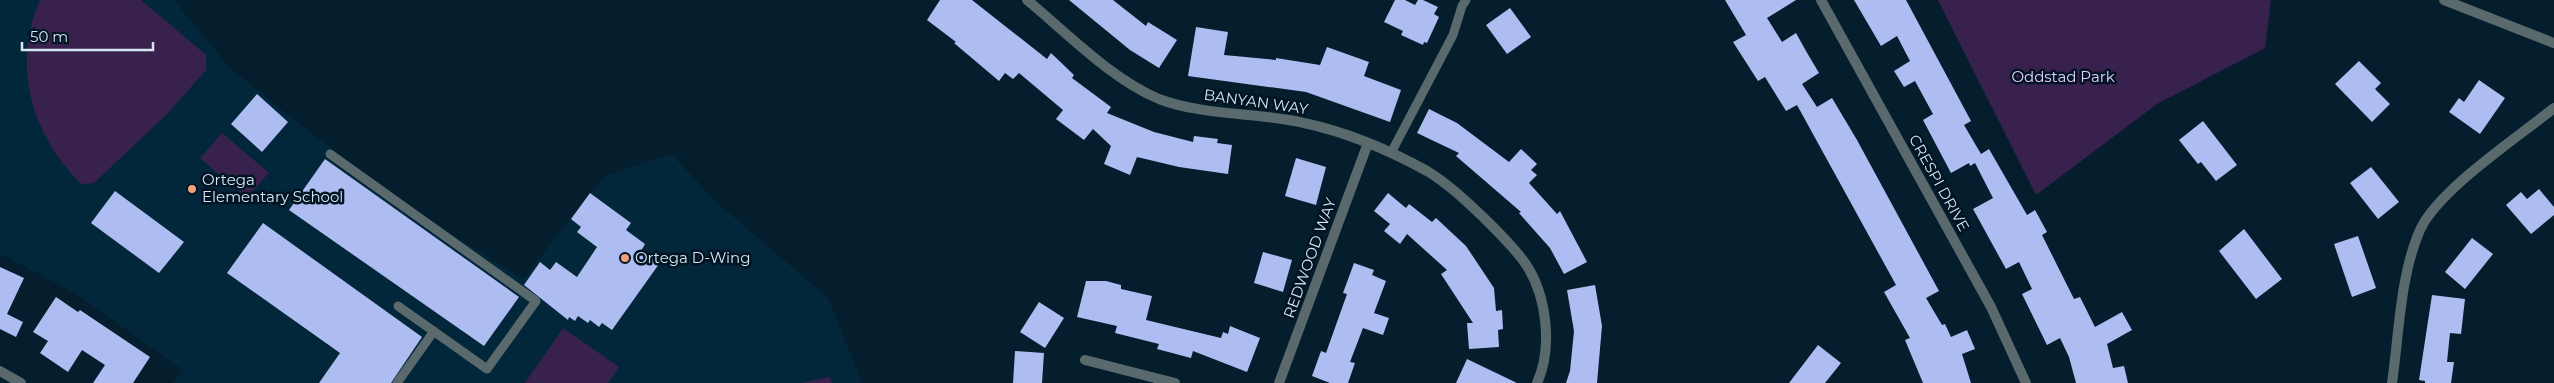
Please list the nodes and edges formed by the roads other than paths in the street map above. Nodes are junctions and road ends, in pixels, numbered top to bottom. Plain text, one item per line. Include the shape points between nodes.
1 (1027, 0) edge
2 (1466, 0) edge
3 (1821, 0) edge
4 (2444, 0) edge
5 (2554, 43) edge
6 (2554, 108) edge
7 (1368, 143) junction
8 (1391, 153) junction
9 (330, 154) dead end
10 (398, 306) dead end
11 (434, 331) junction
12 (1085, 360) dead end
13 (0, 371) edge
14 (20, 383) edge
15 (397, 383) edge
16 (1175, 383) edge
17 (1279, 383) edge
18 (1537, 383) edge
19 (2026, 383) edge
20 (2392, 383) edge

1 - 7 street, BANYAN WAY via 1135,87 1161,99 1188,107 1305,123
2 - 8 lane via 1453,35
3 - 19 street, CRESPI DRIVE via 1991,307
4 - 5 street
6 - 20 street via 2448,194 2421,229 2407,274
7 - 8 street, BANYAN WAY
7 - 17 street, REDWOOD WAY
8 - 18 street, BANYAN WAY via 1452,189 1511,245 1526,264 1543,309 1546,333
9 - 11 lane via 536,301 488,369
10 - 11 lane
11 - 15 lane
12 - 16 street
13 - 14 street

